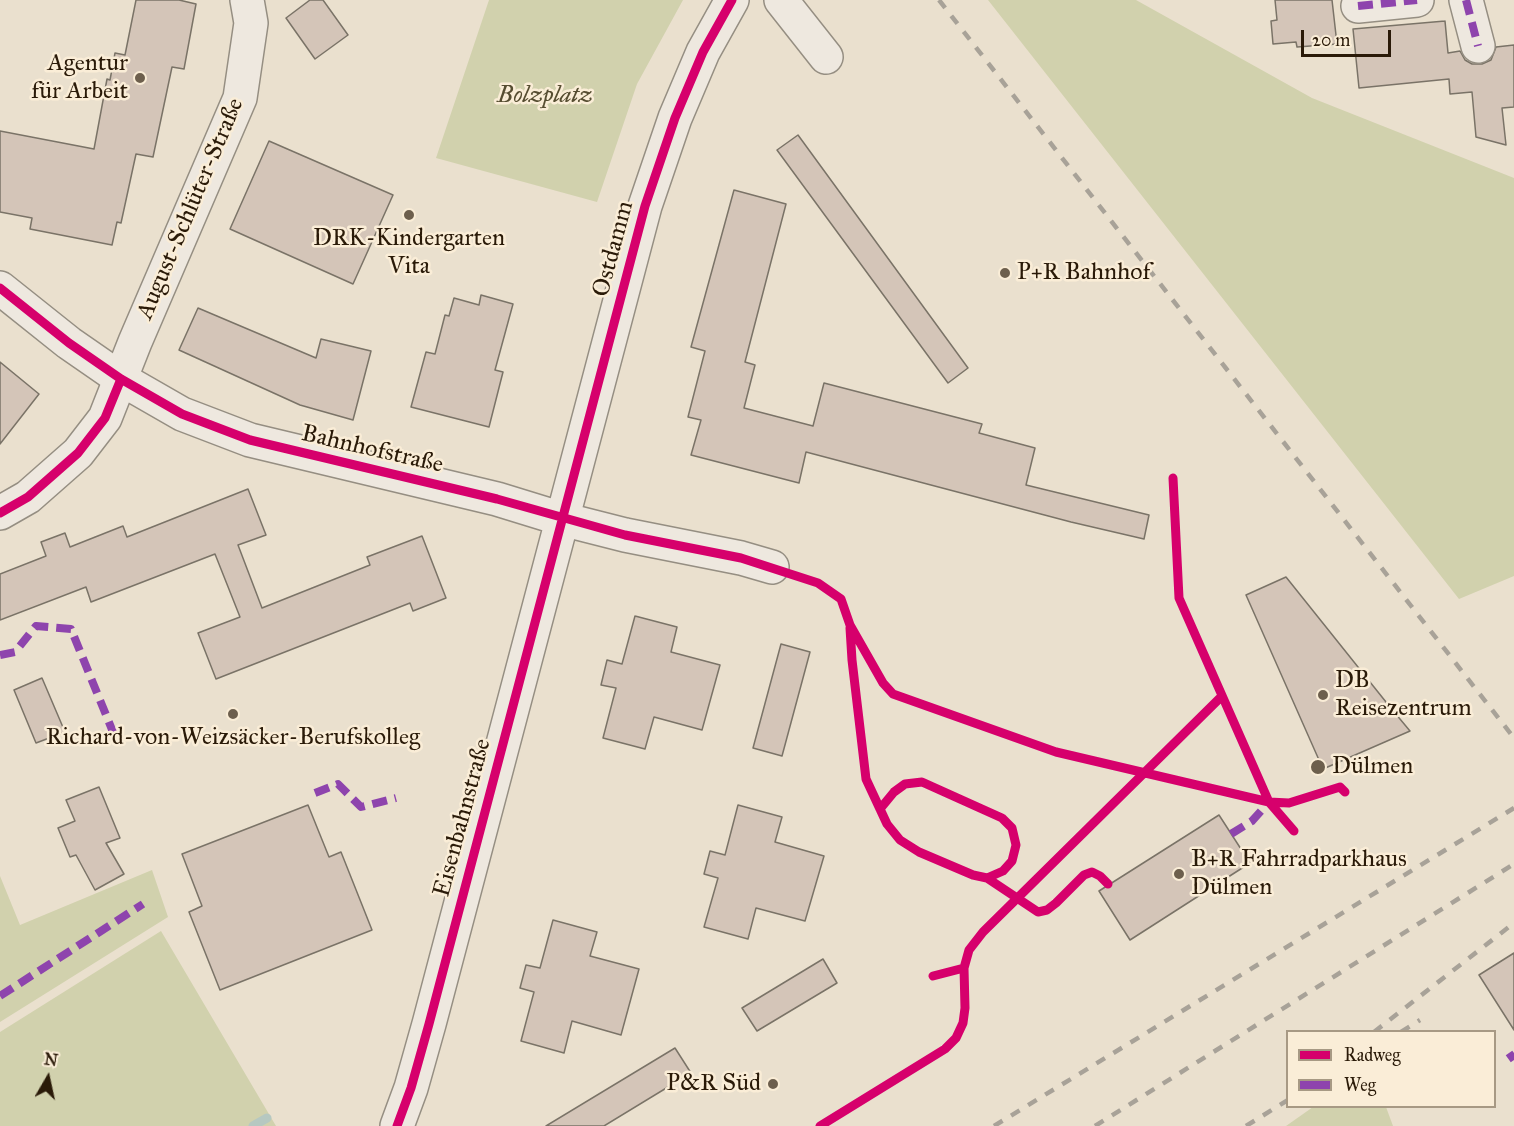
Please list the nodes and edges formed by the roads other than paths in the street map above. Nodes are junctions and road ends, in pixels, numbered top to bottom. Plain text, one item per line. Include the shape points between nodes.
1 (247, 0) edge
2 (732, 0) edge
3 (781, 0) edge
4 (1417, 0) edge
5 (1466, 0) edge
6 (1358, 6) dead end
7 (1478, 46) dead end
8 (826, 57) dead end
9 (0, 288) edge
10 (121, 379) junction
11 (0, 513) edge
12 (562, 519) junction
13 (772, 567) dead end
14 (397, 1126) edge

1 - 10 street, August-Schlüter-Straße via 251,23 240,98
2 - 12 street, Ostdamm via 703,52 675,118 645,206
3 - 8 street
4 - 6 street
5 - 7 street
9 - 10 street, Bahnhofstraße
10 - 11 street, August-Schlüter-Straße via 105,418 78,453 28,497
10 - 12 street, Bahnhofstraße via 182,414 250,440
12 - 13 street, Bahnhofstraße
12 - 14 street, Eisenbahnstraße via 432,1013

